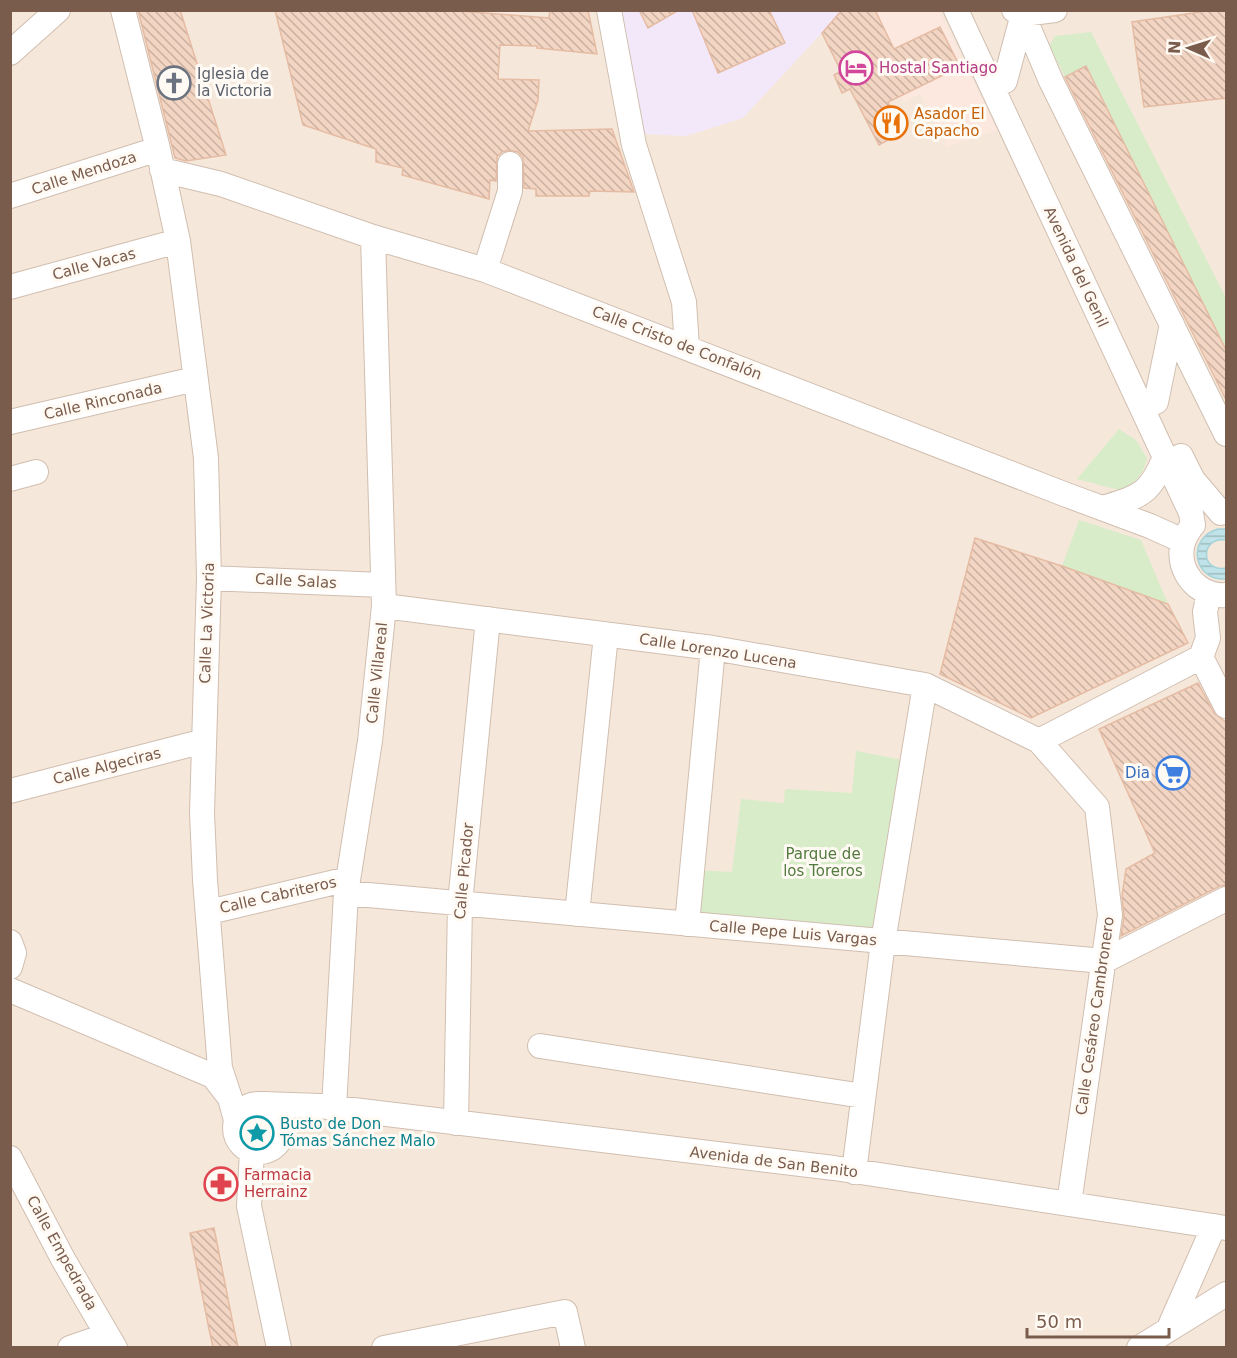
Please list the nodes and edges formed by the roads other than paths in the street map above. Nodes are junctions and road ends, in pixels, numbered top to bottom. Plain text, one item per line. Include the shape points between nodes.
1 (58, 10) edge
2 (123, 10) edge
3 (609, 10) edge
4 (956, 10) edge
5 (972, 10) edge
6 (1055, 10) edge
7 (1019, 12) edge
8 (10, 53) edge
9 (1005, 81) junction
10 (160, 160) junction
11 (510, 164) dead end
12 (10, 196) edge
13 (373, 237) junction
14 (177, 241) junction
15 (485, 270) junction
16 (10, 287) edge
17 (1172, 324) junction
18 (687, 347) junction
19 (195, 379) junction
20 (1156, 402) junction
21 (10, 422) edge
22 (1227, 434) edge
23 (1165, 457) junction
24 (36, 472) dead end
25 (10, 479) edge
26 (1103, 508) junction
27 (1224, 513) edge
28 (1188, 533) junction
29 (209, 578) junction
30 (384, 595) junction
31 (1220, 597) edge
32 (488, 619) junction
33 (606, 634) junction
34 (713, 648) junction
35 (1201, 657) junction
36 (925, 685) junction
37 (1227, 706) edge
38 (204, 741) junction
39 (1039, 741) junction
40 (10, 790) edge
41 (347, 886) junction
42 (1227, 899) edge
43 (460, 903) junction
44 (209, 912) junction
45 (577, 914) junction
46 (687, 924) junction
47 (10, 942) edge
48 (883, 942) junction
49 (1104, 962) junction
50 (10, 967) edge
51 (10, 990) edge
52 (540, 1046) dead end
53 (863, 1096) junction
54 (263, 1104) junction
55 (327, 1107) junction
56 (233, 1109) junction
57 (456, 1123) junction
58 (283, 1128) junction
59 (252, 1152) junction
60 (10, 1158) edge
61 (854, 1172) junction
62 (1069, 1204) junction
63 (1220, 1227) edge
64 (1227, 1294) edge
65 (1169, 1328) junction
66 (111, 1341) edge
67 (70, 1347) edge
68 (279, 1347) edge
69 (384, 1347) edge
70 (573, 1347) edge
71 (1139, 1347) edge

1 - 8 street
2 - 10 street, Calle La Victoria
3 - 18 street via 634,146 684,302
4 - 23 street, Avenida del Genil
5 - 9 street, Avenida del Genil
6 - 7 street
7 - 9 street
7 - 17 street
9 - 20 street, Avenida del Genil
10 - 12 street, Calle Mendoza
10 - 13 street, Calle Cristo de Confalón
10 - 14 street, Calle La Victoria
11 - 15 street via 510,191
13 - 15 street, Calle Cristo de Confalón
13 - 30 street, Calle Villareal
14 - 16 street, Calle Vacas
14 - 19 street, Calle La Victoria
15 - 18 street, Calle Cristo de Confalón
17 - 20 street
17 - 22 street
18 - 26 street, Calle Cristo de Confalón
19 - 21 street, Calle Rinconada
19 - 29 street, Calle La Victoria via 206,458
20 - 27 street, Avenida del Genil via 1192,480
23 - 26 street via 1146,490 1130,500
23 - 28 street, Avenida del Genil via 1191,513
24 - 25 street
26 - 28 street, Calle Cristo de Confalón via 1150,525
27 - 28 street via 1206,516
28 - 31 street, Avenida del Genil via 1181,554 1183,567 1198,587
29 - 30 street, Calle Salas
29 - 38 street, Calle La Victoria
30 - 32 street, Calle Lorenzo Lucena
30 - 41 street, Calle Villareal via 370,741
31 - 35 street via 1205,612 1208,638
32 - 33 street, Calle Lorenzo Lucena
32 - 43 street, Calle Picador
33 - 34 street, Calle Lorenzo Lucena
33 - 45 street
34 - 36 street, Calle Lorenzo Lucena
34 - 46 street
35 - 37 street
35 - 39 street
36 - 39 street, Calle Lorenzo Lucena
36 - 48 street
38 - 40 street, Calle Algeciras
38 - 44 street, Calle La Victoria via 203,825
39 - 49 street, Calle Cesáreo Cambronero via 1097,807 1110,915
41 - 43 street, Calle Pepe Luis Vargas
41 - 44 street, Calle Cabriteros
41 - 55 street, Calle Villareal
42 - 49 street
43 - 45 street, Calle Pepe Luis Vargas
43 - 57 street, Calle Picador
44 - 56 street, Calle La Victoria via 220,1068
45 - 46 street, Calle Pepe Luis Vargas
46 - 48 street, Calle Pepe Luis Vargas
47 - 50 street via 14,953
48 - 49 street, Calle Pepe Luis Vargas
48 - 53 street
49 - 62 street, Calle Cesáreo Cambronero
51 - 56 street via 213,1076
52 - 53 street
53 - 61 street
54 - 55 street, Avenida de San Benito
54 - 56 street
54 - 58 street via 277,1113
55 - 57 street, Avenida de San Benito
55 - 58 street
56 - 59 street via 236,1136
57 - 61 street, Avenida de San Benito
58 - 59 street via 274,1148
59 - 68 street via 249,1206
60 - 66 street, Calle Empedrada
61 - 62 street, Avenida de San Benito
62 - 63 street, Avenida de San Benito
63 - 65 street
64 - 65 street
65 - 71 street
66 - 67 street
69 - 70 street via 565,1312

